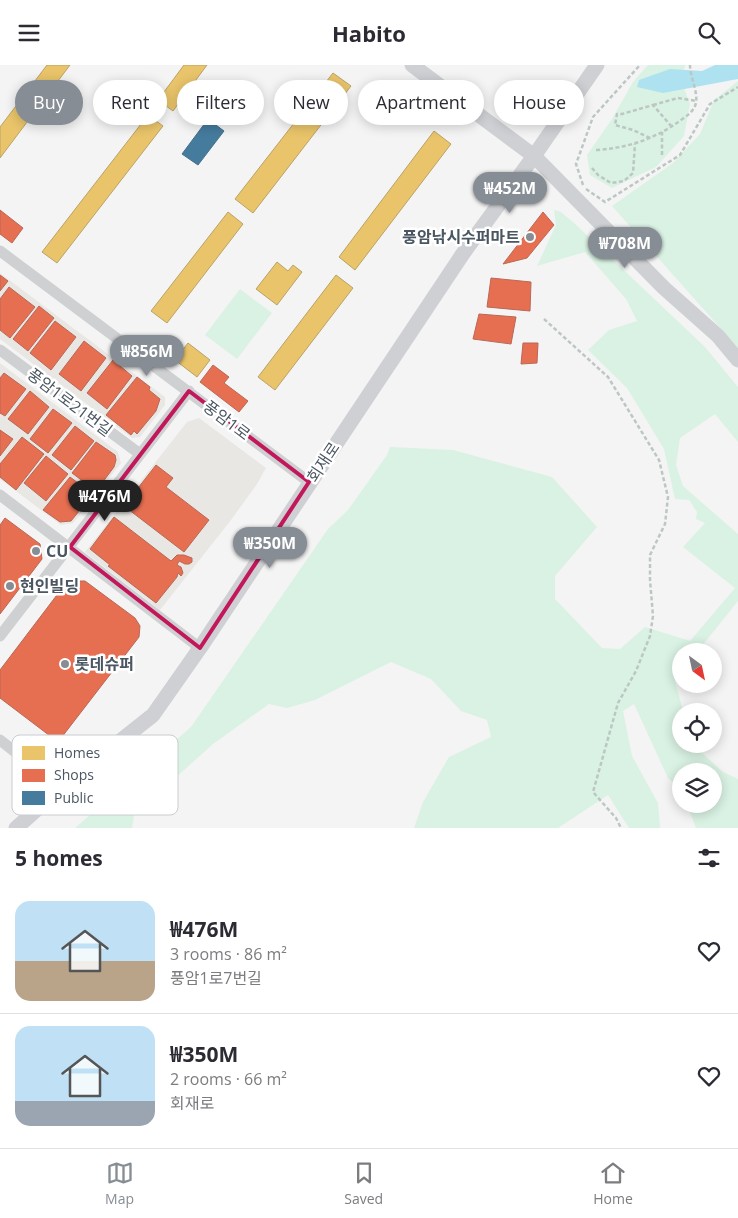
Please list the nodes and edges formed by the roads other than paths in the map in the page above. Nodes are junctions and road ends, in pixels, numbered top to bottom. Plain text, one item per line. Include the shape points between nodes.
1 (412, 65) edge
2 (597, 65) edge
3 (534, 156) junction
4 (0, 251) edge
5 (0, 350) edge
6 (738, 361) edge
7 (189, 391) junction
8 (140, 455) junction
9 (309, 482) junction
10 (0, 495) edge
11 (70, 547) junction
12 (0, 636) edge
13 (200, 648) junction
14 (128, 735) edge
15 (0, 740) edge
16 (12, 749) edge
17 (31, 815) edge
18 (16, 828) edge

1 - 3 main road
2 - 3 main road, 회재로
3 - 6 main road via 664,288 718,336
3 - 9 main road, 회재로 via 462,255
4 - 7 street, 풍암1로
5 - 8 street, 풍암1로21번길
7 - 8 street
7 - 9 street, 풍암1로
8 - 11 street
9 - 13 main road, 회재로
10 - 11 street
11 - 12 street
11 - 13 street
13 - 14 main road, 회재로 via 153,715
15 - 16 street
17 - 18 main road, 회재로

